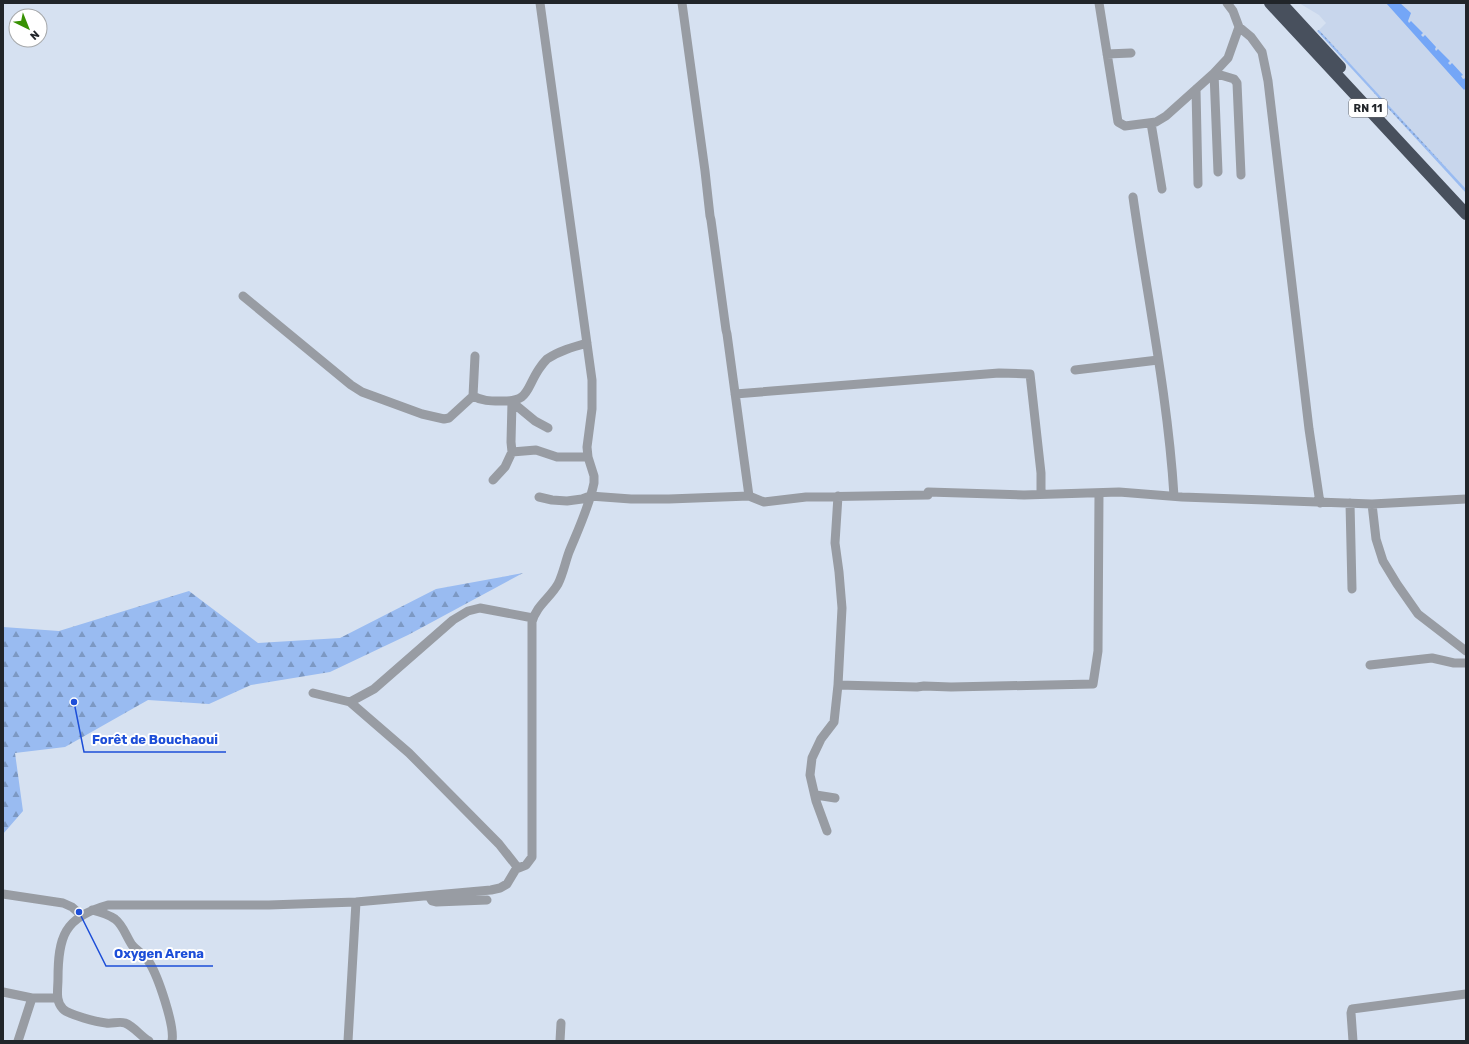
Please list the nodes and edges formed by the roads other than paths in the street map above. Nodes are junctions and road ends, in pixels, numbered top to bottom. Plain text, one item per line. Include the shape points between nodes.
1 (540, 3) edge
2 (682, 3) edge
3 (1099, 3) edge
4 (1227, 3) edge
5 (1270, 3) edge
6 (1281, 3) edge
7 (1239, 27) junction
8 (1131, 53) dead end
9 (1107, 54) junction
10 (1214, 73) junction
11 (1196, 89) junction
12 (1151, 123) junction
13 (1218, 172) dead end
14 (1241, 174) dead end
15 (1198, 184) dead end
16 (1162, 189) dead end
17 (1133, 197) dead end
18 (1466, 203) edge
19 (1466, 214) edge
20 (243, 296) dead end
21 (587, 343) junction
22 (475, 356) dead end
23 (1158, 360) junction
24 (1075, 370) dead end
25 (735, 394) junction
26 (473, 396) junction
27 (512, 402) junction
28 (548, 428) dead end
29 (512, 452) junction
30 (588, 457) junction
31 (493, 480) dead end
32 (1099, 493) junction
33 (1041, 494) junction
34 (590, 496) junction
35 (749, 496) junction
36 (838, 496) junction
37 (1174, 496) junction
38 (539, 497) dead end
39 (1466, 499) edge
40 (1320, 502) junction
41 (1350, 503) junction
42 (1372, 504) junction
43 (1352, 589) dead end
44 (533, 618) junction
45 (1466, 651) edge
46 (1466, 663) edge
47 (1370, 665) dead end
48 (838, 685) junction
49 (313, 693) dead end
50 (350, 702) junction
51 (816, 796) junction
52 (835, 798) dead end
53 (827, 831) dead end
54 (518, 868) junction
55 (3, 894) edge
56 (429, 896) junction
57 (487, 900) dead end
58 (356, 902) junction
59 (91, 909) junction
60 (81, 915) junction
61 (3, 992) edge
62 (1466, 994) edge
63 (32, 998) junction
64 (58, 998) junction
65 (561, 1023) dead end
66 (18, 1041) edge
67 (149, 1041) edge
68 (172, 1041) edge
69 (348, 1041) edge
70 (560, 1041) edge
71 (1353, 1041) edge

1 - 21 street
2 - 25 street
3 - 9 street
4 - 7 street
5 - 19 highway, RN 11
6 - 18 highway, RN 11
7 - 10 street via 1228,58
7 - 40 street via 1251,37 1262,52 1268,81
8 - 9 street
9 - 12 street via 1118,122 1125,126
10 - 11 street
10 - 13 street
10 - 14 street via 1234,79 1237,83
11 - 12 street via 1166,116
11 - 15 street
12 - 16 street
17 - 23 street
20 - 26 street via 343,380 362,392 422,414 444,419 450,418
21 - 27 street via 546,360 526,394
21 - 30 street via 593,390 587,438
22 - 26 street
23 - 24 street
23 - 37 street
25 - 33 street via 999,373 1030,374
25 - 35 street
26 - 27 street via 482,401
27 - 28 street
27 - 29 street
29 - 30 street via 536,450 557,457
29 - 31 street via 505,467
30 - 34 street via 594,476
32 - 33 street
32 - 37 street
32 - 48 street via 1098,651 1093,684 951,687
33 - 36 street
34 - 35 street via 630,499
34 - 38 street via 567,501
34 - 44 street via 558,584
35 - 36 street via 764,502
36 - 48 street via 835,543 842,608
37 - 40 street
39 - 42 street
40 - 41 street
41 - 42 street
41 - 43 street
42 - 45 street via 1376,539 1384,561 1397,584 1418,614
44 - 50 street via 480,608 468,611 453,620 374,689
44 - 54 street via 533,854 529,863
46 - 47 street via 1432,658
48 - 51 street via 834,722 821,739 812,758 810,775
49 - 50 street
50 - 54 street via 409,753 499,844
51 - 52 street
51 - 53 street
54 - 56 street via 507,884 496,889
55 - 60 street via 63,903 72,906
56 - 57 street via 436,902
56 - 58 street
58 - 59 street via 108,905
58 - 69 street
59 - 60 street
59 - 68 street via 115,919 133,946 149,961 158,980 172,1028
60 - 64 street via 71,923 59,950
61 - 63 street
62 - 71 street via 1352,1009
63 - 64 street
63 - 66 street
64 - 67 street via 63,1009 73,1014 107,1023 122,1022 132,1026
65 - 70 street

